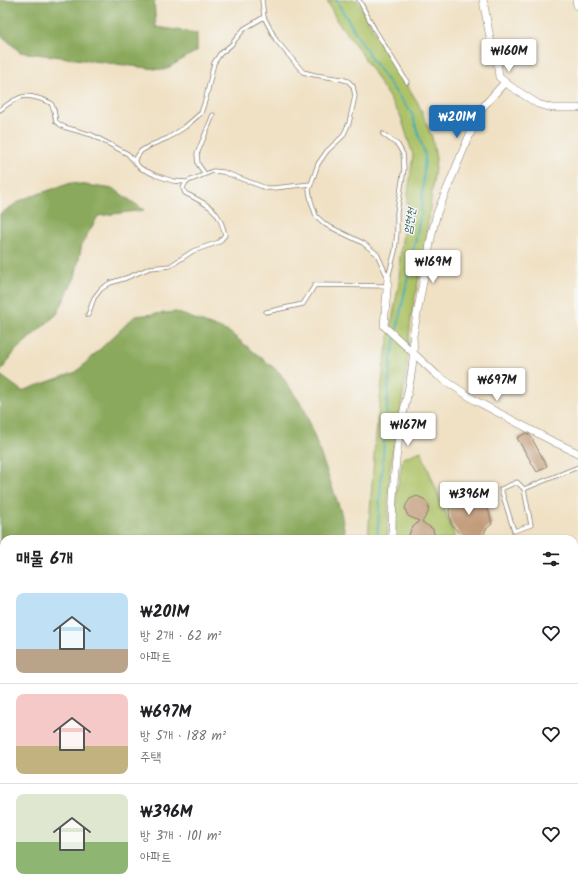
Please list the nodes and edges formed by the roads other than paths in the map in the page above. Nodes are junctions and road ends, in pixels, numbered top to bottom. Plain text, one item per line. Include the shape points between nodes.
1 (262, 0) edge
2 (359, 0) edge
3 (483, 0) edge
4 (578, 0) edge
5 (578, 5) edge
6 (264, 17) junction
7 (407, 82) dead end
8 (505, 82) junction
9 (578, 108) edge
10 (0, 110) edge
11 (213, 115) dead end
12 (384, 134) dead end
13 (134, 161) junction
14 (205, 174) junction
15 (186, 182) junction
16 (311, 184) junction
17 (388, 278) junction
18 (388, 286) junction
19 (266, 312) dead end
20 (88, 315) dead end
21 (414, 353) junction
22 (578, 452) edge
23 (578, 467) edge
24 (524, 489) junction
25 (392, 535) edge

1 - 6 lane
2 - 7 lane
3 - 8 street via 500,77
4 - 5 main road
6 - 13 lane via 244,29 214,63 201,113 168,138 141,151
6 - 16 lane via 276,40 303,72 341,79 353,86 355,96 349,123 343,136 318,164
8 - 9 street via 538,104 552,108
8 - 21 street via 482,107 437,213 413,336
10 - 13 lane via 13,99 23,96 43,99 51,103 56,122 92,135 128,154
11 - 14 lane via 197,154 198,164
12 - 17 lane via 398,145 404,162 395,251
13 - 15 lane via 140,168 156,175
14 - 15 lane
14 - 16 lane via 213,171 223,172 266,188
15 - 20 lane via 183,188 185,193 213,209 222,220 225,235 219,242 193,251 170,266 150,268 110,283 94,298
16 - 17 lane via 309,190 316,216 326,225 363,243 377,254
17 - 18 street
18 - 19 lane via 315,285 302,304
18 - 21 street via 384,326
21 - 22 street via 437,375 476,401
21 - 25 street via 399,436 392,499
23 - 24 lane
24 - 24 lane via 518,482 501,489 514,531 531,525

